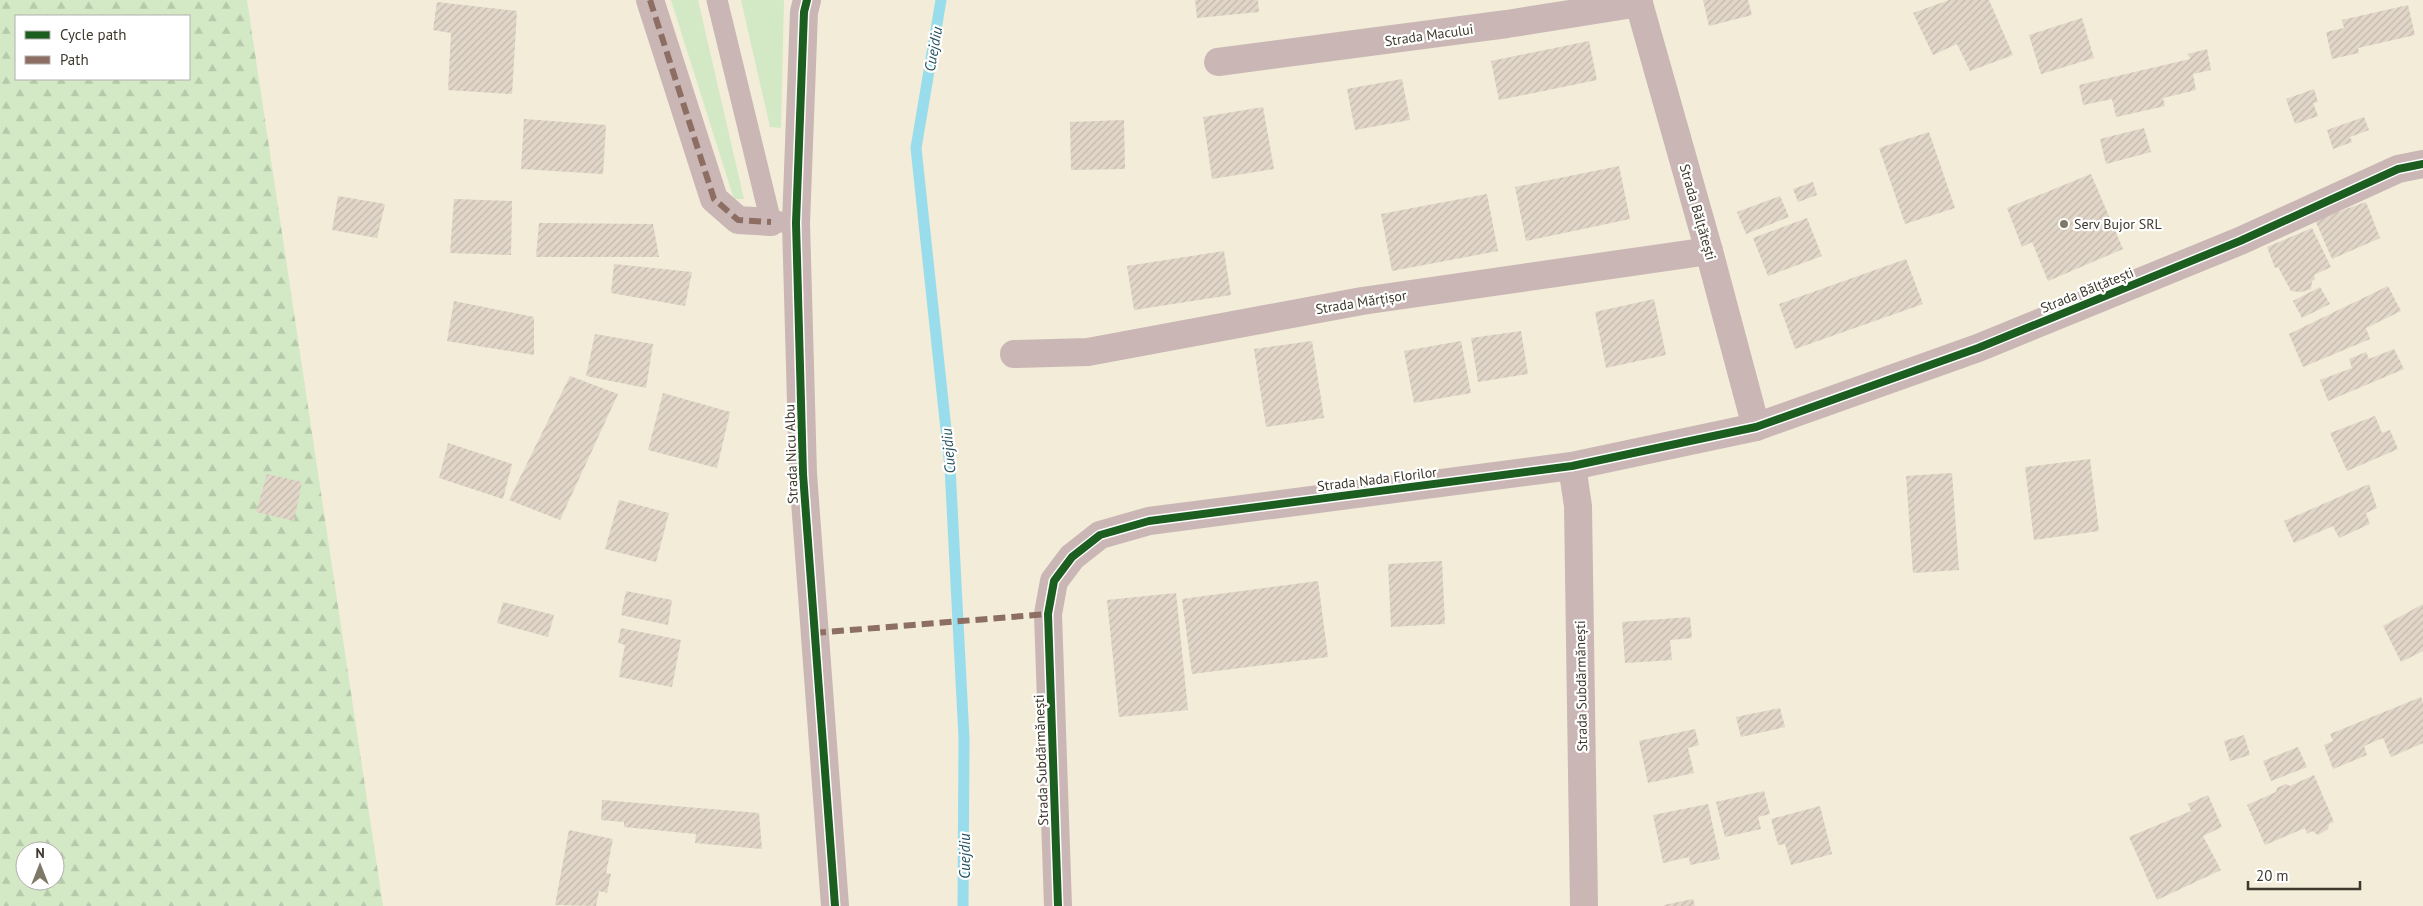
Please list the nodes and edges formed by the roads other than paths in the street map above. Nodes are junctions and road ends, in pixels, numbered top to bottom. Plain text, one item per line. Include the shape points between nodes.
1 (650, 0) edge
2 (717, 0) edge
3 (807, 0) edge
4 (1638, 1) edge
5 (1218, 62) dead end
6 (2423, 164) edge
7 (784, 222) junction
8 (1709, 251) junction
9 (1014, 354) dead end
10 (1756, 427) junction
11 (1572, 466) junction
12 (1048, 614) joint
13 (835, 906) edge
14 (1058, 906) edge
15 (1584, 906) edge

1 - 7 street via 714,199 738,220
2 - 7 lane
3 - 7 street, Strada Nicu Albu
4 - 5 street, Strada Macului via 1507,24
4 - 8 street, Strada Bălțătești
6 - 10 street, Strada Bălțătești via 2398,169 2240,241 1978,348
7 - 13 street, Strada Nicu Albu
8 - 9 street, Strada Mărțișor via 1362,301 1088,352
8 - 10 street, Strada Bălțătești
10 - 11 street, Strada Nada Florilor
11 - 12 street, Strada Nada Florilor via 1149,521 1124,528 1100,535 1072,557 1054,581
11 - 15 street, Strada Subdărmănești via 1578,506
12 - 14 street, Strada Subdărmănești

